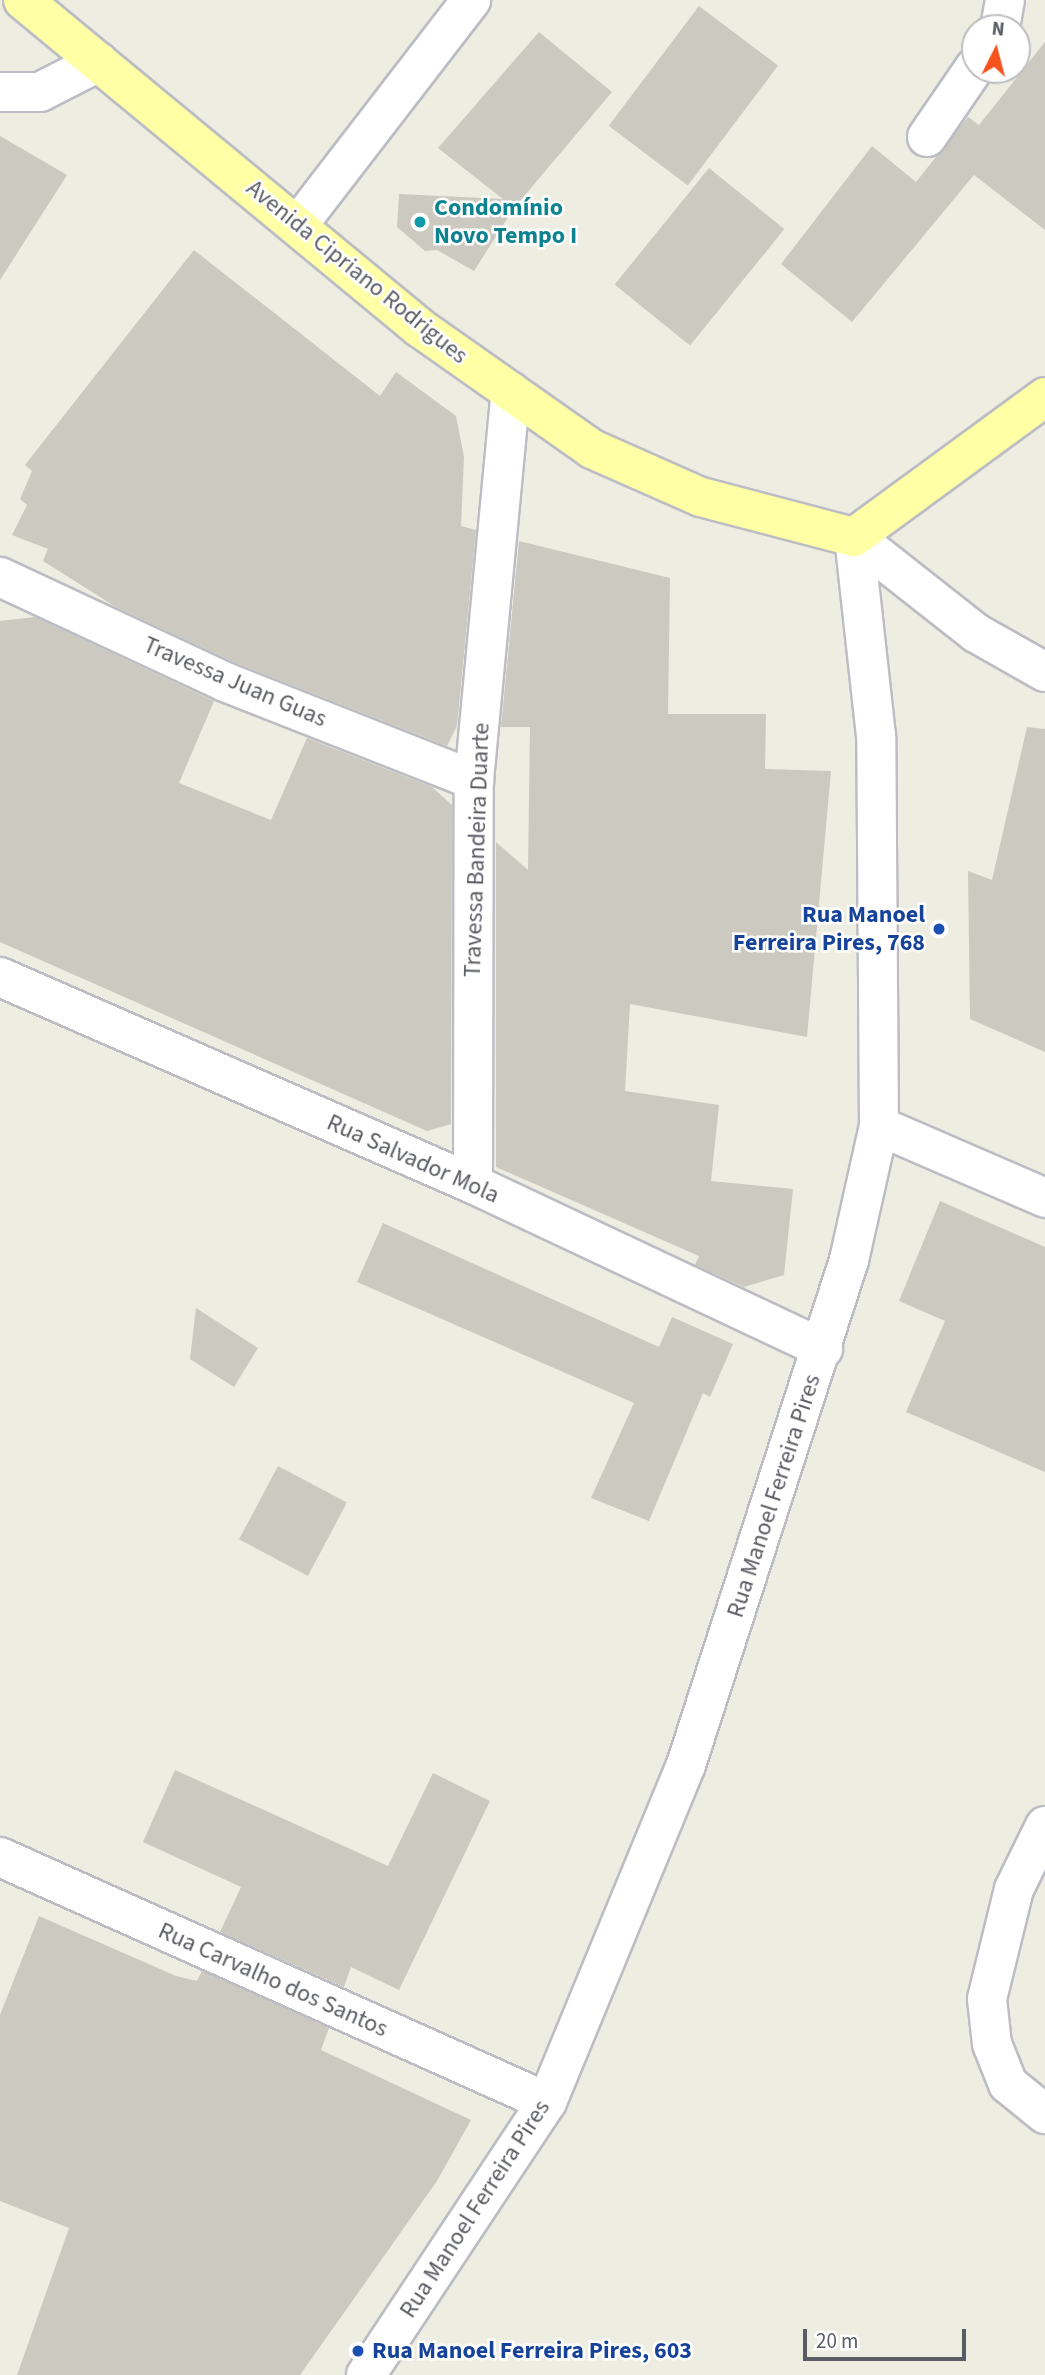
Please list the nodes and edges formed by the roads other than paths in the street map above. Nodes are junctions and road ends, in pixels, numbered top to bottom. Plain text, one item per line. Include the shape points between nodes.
1 (23, 0) edge
2 (471, 0) edge
3 (99, 62) junction
4 (963, 84) edge
5 (0, 92) edge
6 (927, 138) dead end
7 (298, 225) junction
8 (511, 392) junction
9 (1045, 397) edge
10 (853, 537) junction
11 (0, 577) edge
12 (1045, 672) edge
13 (474, 780) junction
14 (0, 977) edge
15 (879, 1126) junction
16 (473, 1184) junction
17 (1045, 1198) edge
18 (822, 1349) junction
19 (1045, 1826) edge
20 (0, 1857) edge
21 (547, 2102) junction
22 (1045, 2114) edge
23 (366, 2375) edge

1 - 3 main road, Avenida Cipriano Rodrigues
2 - 7 street
3 - 5 street via 40,92
3 - 7 main road, Avenida Cipriano Rodrigues
4 - 6 street
7 - 8 main road, Avenida Cipriano Rodrigues via 420,328
8 - 10 main road, Avenida Cipriano Rodrigues via 592,449 701,498
8 - 13 street, Travessa Bandeira Duarte
9 - 10 main road
10 - 12 street via 975,633
10 - 15 street, Rua Manoel Ferreira Pires via 876,736
11 - 13 street, Travessa Juan Guas via 225,682
13 - 16 street, Travessa Bandeira Duarte
14 - 16 street, Rua Salvador Mola
15 - 17 street
15 - 18 street, Rua Manoel Ferreira Pires
16 - 18 street, Rua Salvador Mola
18 - 21 street, Rua Manoel Ferreira Pires via 686,1765
19 - 22 street via 1014,1889 987,1999 992,2044 1008,2084
20 - 21 street, Rua Carvalho dos Santos
21 - 23 street, Rua Manoel Ferreira Pires

